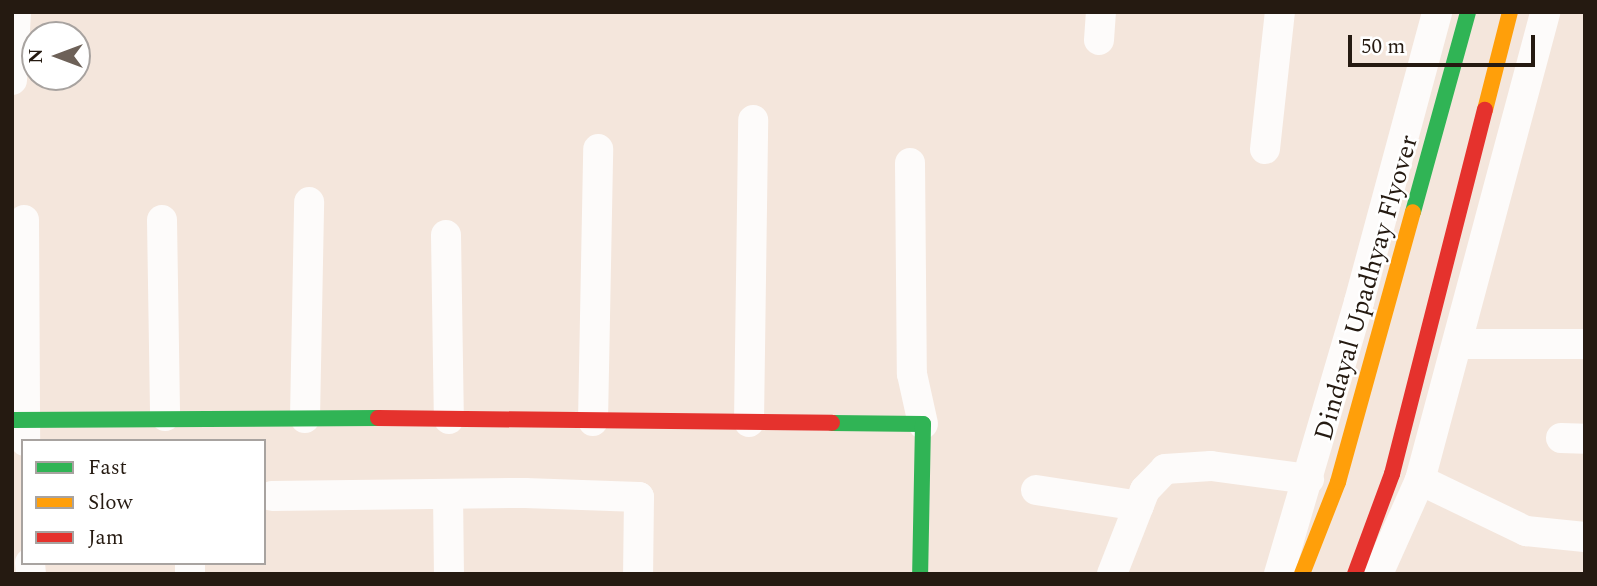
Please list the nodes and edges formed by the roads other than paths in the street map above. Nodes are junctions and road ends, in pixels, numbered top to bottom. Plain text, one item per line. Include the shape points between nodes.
1 (16, 12) edge
2 (1280, 12) edge
3 (1437, 12) edge
4 (1468, 12) edge
5 (1510, 12) edge
6 (1545, 12) edge
7 (12, 80) edge
8 (753, 120) dead end
9 (598, 149) dead end
10 (1265, 149) dead end
11 (910, 163) dead end
12 (309, 202) dead end
13 (24, 220) dead end
14 (162, 220) dead end
15 (446, 235) dead end
16 (1458, 344) junction
17 (1585, 344) edge
18 (305, 418) junction
19 (449, 419) junction
20 (593, 421) junction
21 (749, 422) junction
22 (177, 424) edge
23 (922, 424) junction
24 (20, 427) edge
25 (1309, 479) junction
26 (1420, 480) junction
27 (1037, 490) dead end
28 (448, 494) junction
29 (272, 496) dead end
30 (1139, 506) junction
31 (1585, 537) edge
32 (449, 574) edge
33 (638, 574) edge
34 (920, 574) edge
35 (1112, 574) edge
36 (1279, 574) edge
37 (1302, 574) edge
38 (1355, 574) edge
39 (1378, 574) edge

1 - 7 street
2 - 10 street
3 - 25 street
4 - 37 main road, Dindayal Upadhyay Flyover via 1338,482
5 - 38 main road via 1392,474
6 - 16 street
8 - 21 street
9 - 20 street
11 - 23 street via 912,374
12 - 18 street
13 - 24 street
14 - 22 street
15 - 19 street
16 - 17 street
16 - 26 street
18 - 19 main road
18 - 22 main road
19 - 20 main road
20 - 21 main road
21 - 23 main road
22 - 24 main road
23 - 34 main road
25 - 30 street via 1182,464 1154,477
25 - 36 street
26 - 31 street via 1526,531
26 - 39 street
27 - 30 street
28 - 29 street
28 - 32 street
28 - 33 street via 639,497
30 - 35 street

